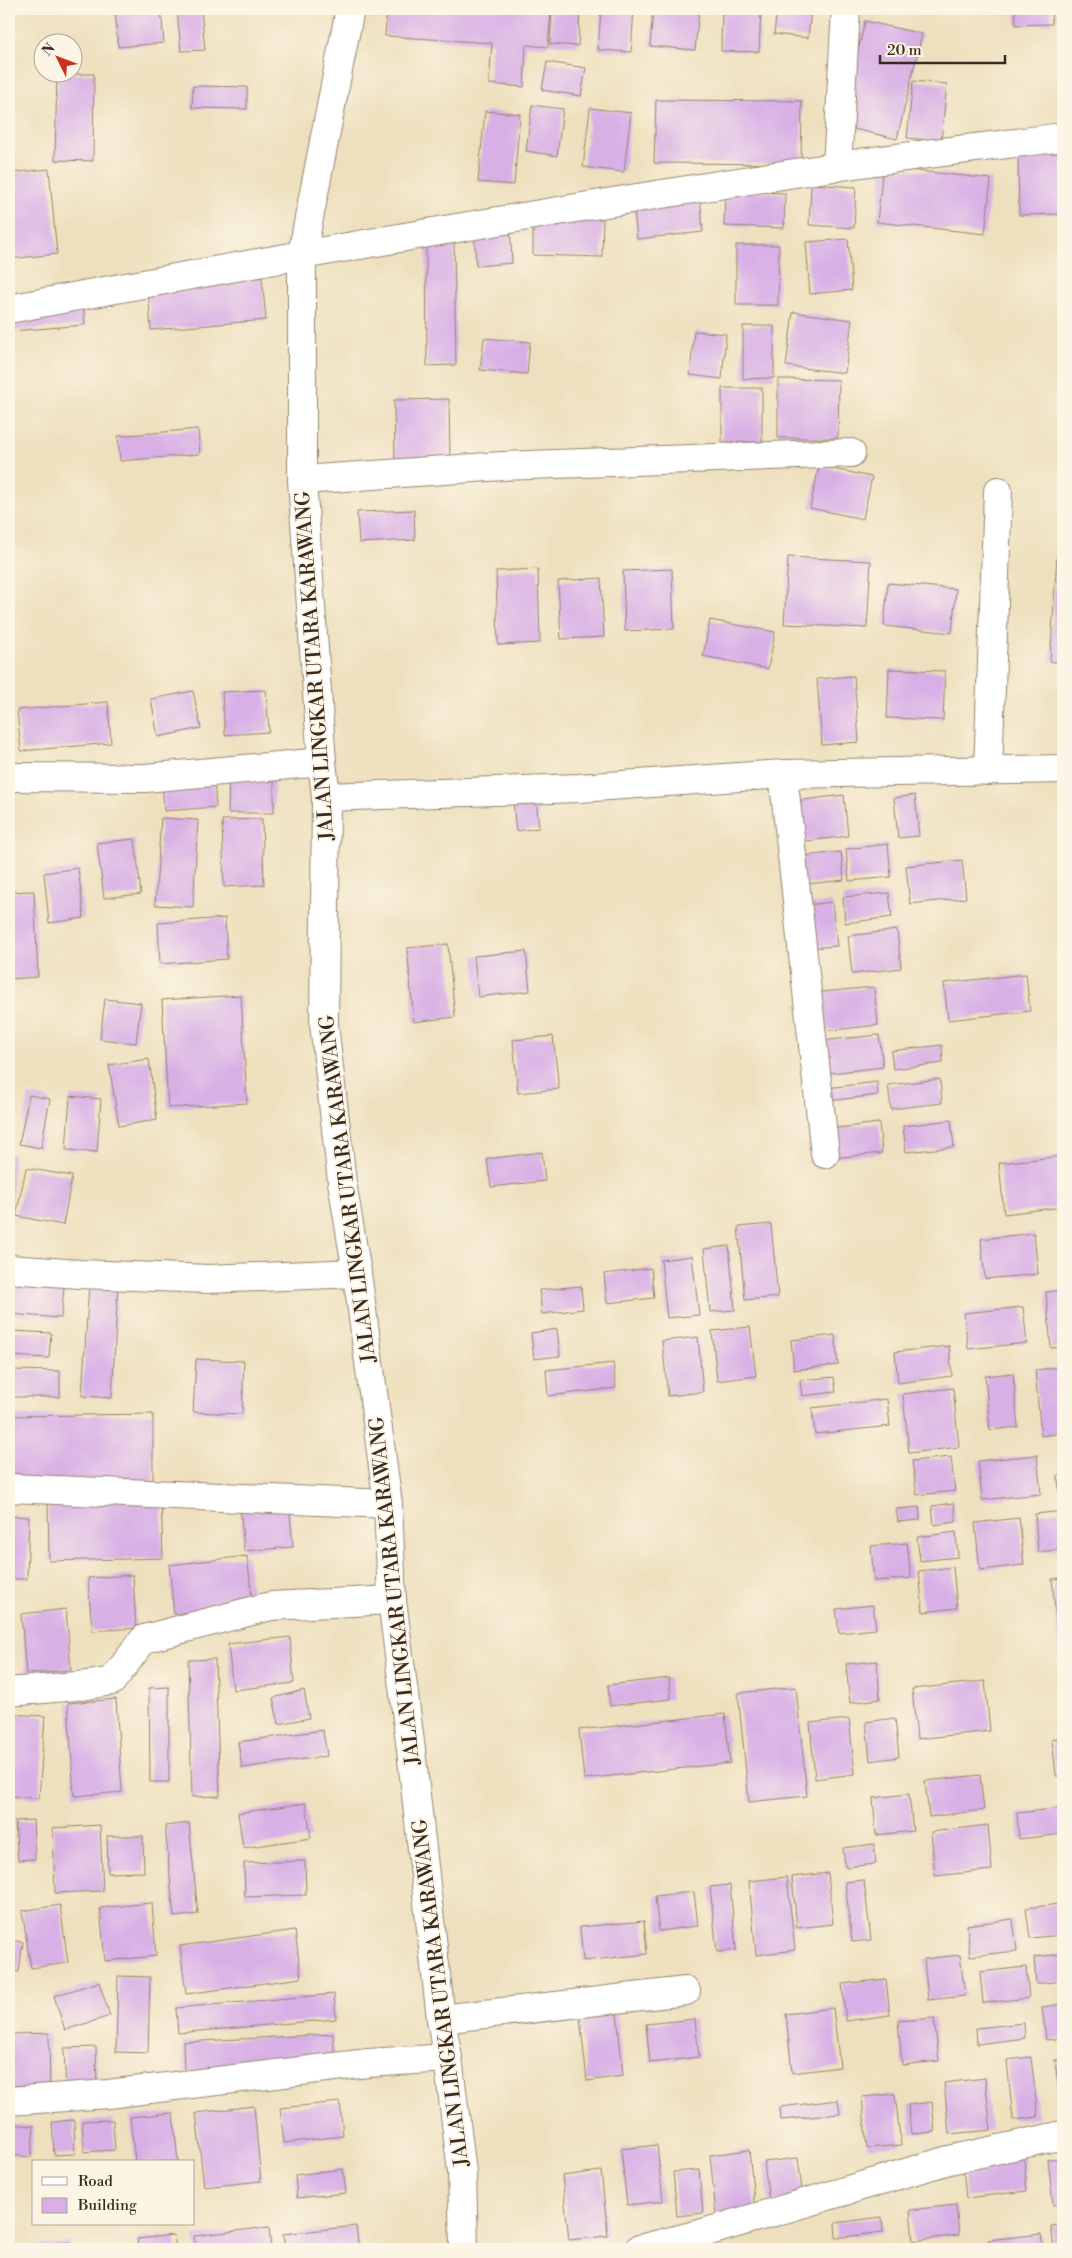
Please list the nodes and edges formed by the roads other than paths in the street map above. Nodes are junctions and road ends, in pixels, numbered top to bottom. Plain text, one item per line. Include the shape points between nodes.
1 (350, 9) edge
2 (846, 9) edge
3 (1063, 137) edge
4 (837, 167) junction
5 (302, 254) junction
6 (9, 309) edge
7 (851, 453) dead end
8 (302, 480) junction
9 (998, 490) dead end
10 (322, 762) junction
11 (1063, 770) edge
12 (988, 771) junction
13 (784, 774) junction
14 (9, 777) edge
15 (326, 797) junction
16 (825, 1154) dead end
17 (9, 1269) edge
18 (356, 1273) junction
19 (9, 1488) edge
20 (388, 1504) junction
21 (392, 1600) junction
22 (9, 1692) edge
23 (686, 1991) dead end
24 (441, 2019) junction
25 (448, 2058) junction
26 (9, 2101) edge
27 (1063, 2135) edge
28 (464, 2249) edge
29 (639, 2249) edge

1 - 5 street, JALAN LINGKAR UTARA KARAWANG
2 - 4 street
3 - 4 street
4 - 5 street
5 - 6 street
5 - 8 street, JALAN LINGKAR UTARA KARAWANG
7 - 8 street via 502,466
8 - 10 street, JALAN LINGKAR UTARA KARAWANG
9 - 12 street
10 - 14 street via 145,778
10 - 15 street, JALAN LINGKAR UTARA KARAWANG
11 - 12 street
12 - 13 street
13 - 15 street via 579,788
13 - 16 street
15 - 18 street, JALAN LINGKAR UTARA KARAWANG via 324,1024
17 - 18 street via 210,1279
18 - 20 street, JALAN LINGKAR UTARA KARAWANG
19 - 20 street
20 - 21 street, JALAN LINGKAR UTARA KARAWANG
21 - 22 street via 272,1606 144,1639 112,1681
21 - 24 street, JALAN LINGKAR UTARA KARAWANG
23 - 24 street
24 - 25 street, JALAN LINGKAR UTARA KARAWANG
25 - 26 street via 368,2063 108,2094
25 - 28 street, JALAN LINGKAR UTARA KARAWANG via 462,2172
27 - 29 street via 949,2160

